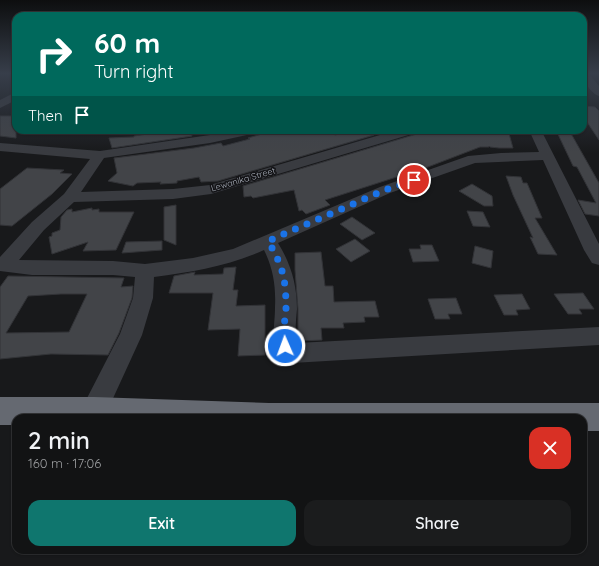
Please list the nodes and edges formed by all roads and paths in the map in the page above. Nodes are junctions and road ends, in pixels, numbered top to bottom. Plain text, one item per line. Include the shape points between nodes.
1 (0, 105) edge
2 (12, 106) edge
3 (233, 134) edge
4 (397, 134) edge
5 (537, 134) edge
6 (3, 153) edge
7 (100, 155) junction
8 (547, 156) junction
9 (70, 197) junction
10 (268, 241) junction
11 (599, 258) edge
12 (2, 268) edge
13 (145, 271) junction
14 (599, 336) edge
15 (0, 411) edge
16 (94, 411) junction
17 (182, 414) edge
18 (587, 417) edge
19 (599, 417) edge

1 - 2 street
3 - 7 street
4 - 9 street, Lewanika Street via 211,189 173,194
5 - 8 street
6 - 7 street via 18,150
7 - 9 street
8 - 10 street via 473,159 385,190
8 - 11 street
9 - 12 street via 38,226
10 - 13 street via 238,254 193,265
10 - 14 street via 284,272 286,309 283,338 288,352
12 - 13 street via 114,268
13 - 16 street via 143,298 131,335
15 - 16 highway
16 - 17 highway
18 - 19 highway

